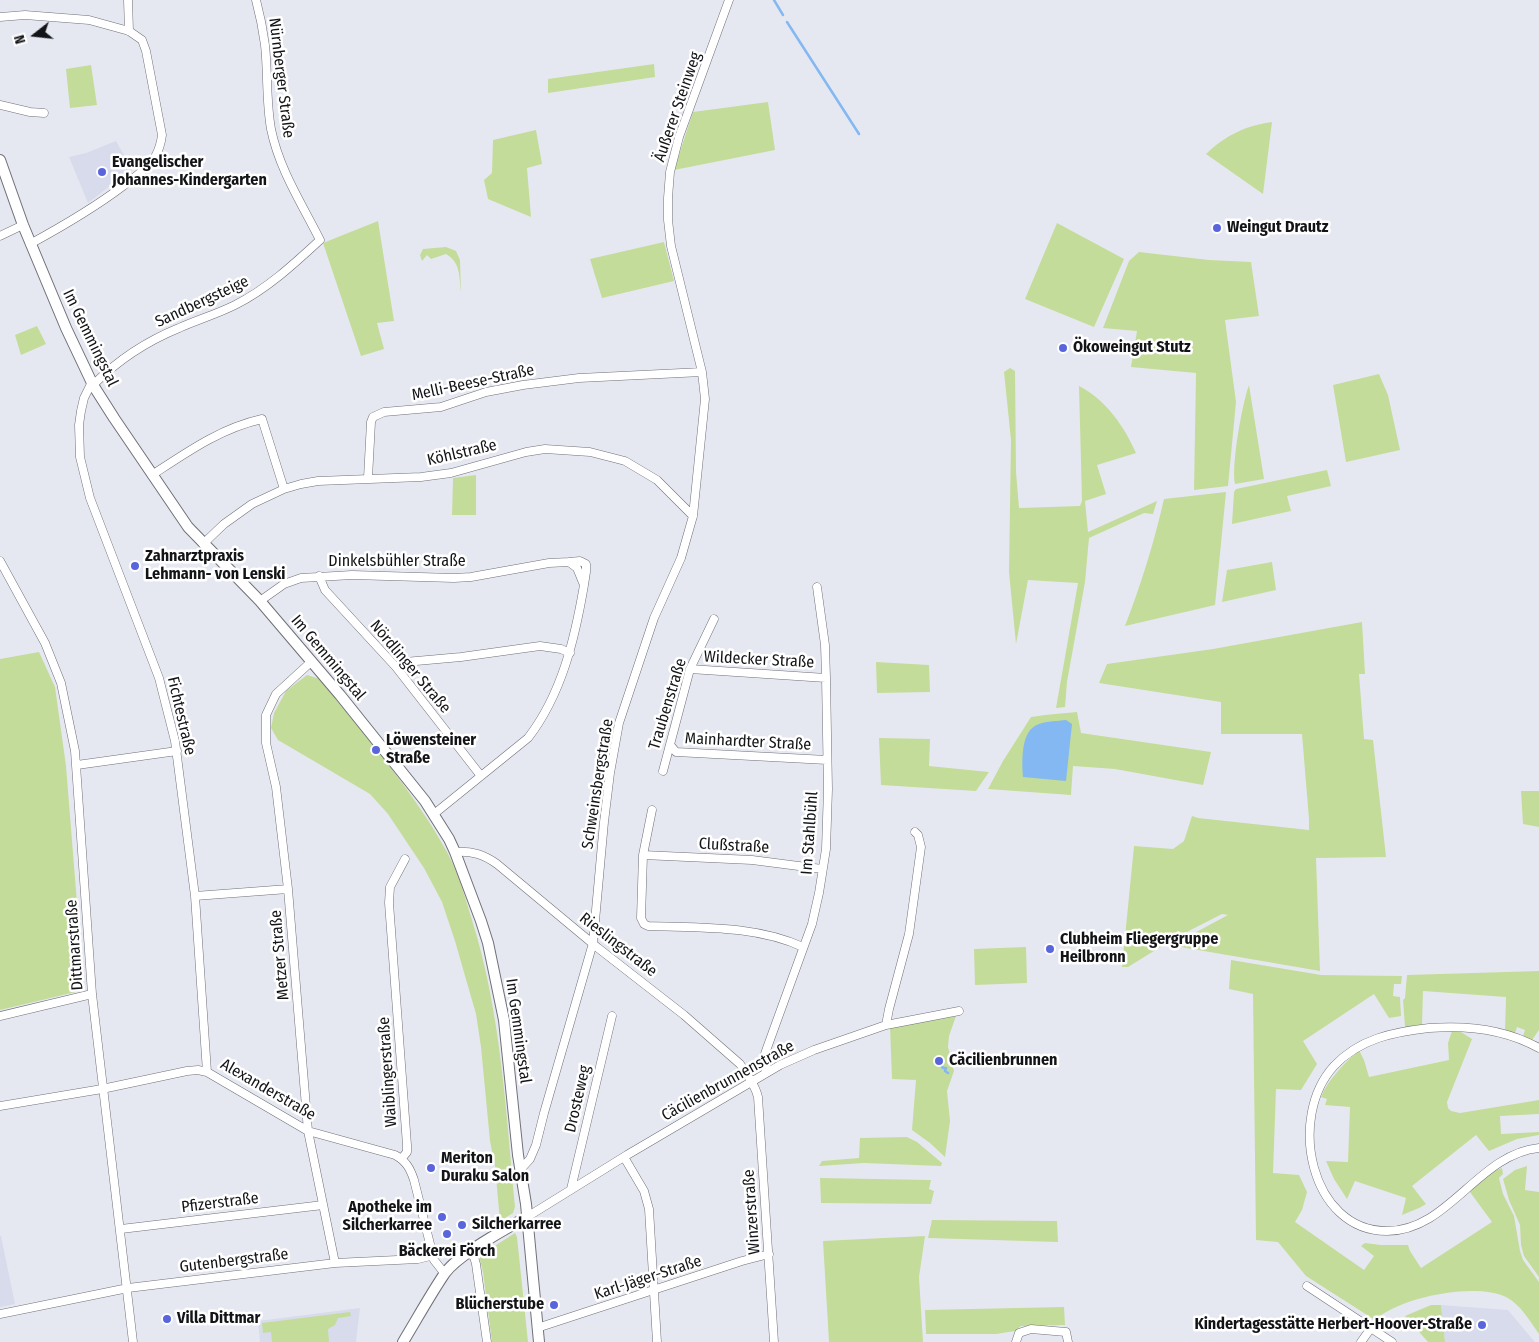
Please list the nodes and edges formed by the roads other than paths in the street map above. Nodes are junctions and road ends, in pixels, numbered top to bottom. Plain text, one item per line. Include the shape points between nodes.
1 (128, 0) edge
2 (256, 0) edge
3 (729, 0) edge
4 (0, 17) edge
5 (129, 31) junction
6 (0, 105) edge
7 (44, 113) dead end
8 (0, 160) edge
9 (23, 225) junction
10 (0, 236) edge
11 (320, 240) joint
12 (30, 244) junction
13 (702, 372) junction
14 (93, 383) junction
15 (152, 475) junction
16 (368, 478) junction
17 (284, 489) junction
18 (693, 516) junction
19 (203, 544) junction
20 (0, 561) edge
21 (319, 576) junction
22 (817, 587) dead end
23 (260, 601) junction
24 (714, 619) dead end
25 (570, 653) junction
26 (312, 661) junction
27 (396, 667) junction
28 (690, 670) junction
29 (826, 678) junction
30 (671, 746) junction
31 (176, 751) junction
32 (827, 760) junction
33 (77, 765) junction
34 (663, 771) dead end
35 (481, 776) junction
36 (652, 810) dead end
37 (434, 814) junction
38 (915, 832) dead end
39 (455, 852) junction
40 (644, 855) junction
41 (405, 859) dead end
42 (822, 869) junction
43 (288, 889) junction
44 (195, 896) junction
45 (593, 943) junction
46 (803, 947) junction
47 (92, 994) junction
48 (959, 1011) dead end
49 (0, 1016) edge
50 (612, 1016) dead end
51 (886, 1025) junction
52 (1539, 1048) edge
53 (207, 1072) junction
54 (766, 1072) junction
55 (751, 1082) junction
56 (102, 1089) junction
57 (0, 1106) edge
58 (308, 1131) junction
59 (1539, 1148) edge
60 (624, 1157) junction
61 (402, 1158) junction
62 (520, 1170) junction
63 (571, 1189) junction
64 (323, 1204) junction
65 (527, 1217) junction
66 (121, 1229) junction
67 (471, 1251) junction
68 (768, 1254) junction
69 (433, 1255) junction
70 (336, 1263) junction
71 (445, 1274) junction
72 (1307, 1286) dead end
73 (128, 1288) junction
74 (654, 1290) junction
75 (0, 1314) edge
76 (537, 1328) junction
77 (1370, 1328) junction
78 (133, 1342) edge
79 (403, 1342) edge
80 (487, 1342) edge
81 (539, 1342) edge
82 (657, 1342) edge
83 (774, 1342) edge
84 (1016, 1342) edge
85 (1068, 1342) edge
86 (1361, 1342) edge
87 (1392, 1342) edge

1 - 5 street
2 - 11 street, Nürnberger Straße via 265,44 270,120 276,149
3 - 13 street, Äußerer Steinweg via 679,137 670,172 668,198 671,246
4 - 5 street via 25,15 83,19
5 - 12 street via 142,40 150,65 162,135 154,158 138,175 101,203
6 - 7 street
8 - 9 street, Im Gemmingstal
9 - 10 street
9 - 12 street, Im Gemmingstal
11 - 14 street, Sandbergsteige via 251,296 144,345
12 - 14 street, Im Gemmingstal
13 - 16 street, Melli-Beese-Straße via 580,378 523,385 486,392 441,407 384,412 373,417 371,422
13 - 18 street, Schweinsbergstraße via 705,399
14 - 15 street, Im Gemmingstal
14 - 31 street, Fichtestraße via 84,398 79,425 84,478 159,678
15 - 17 street via 206,440 238,425 262,419
15 - 19 street, Im Gemmingstal
16 - 17 street, Köhlstraße via 318,480
16 - 18 street, Köhlstraße via 451,473 546,449 590,452 625,461 657,480
17 - 19 street, Köhlstraße via 238,513
18 - 45 street, Schweinsbergstraße via 681,558 654,618 619,723 604,822
19 - 23 street, Im Gemmingstal
20 - 33 street, Dittmarstraße via 45,643 61,683
21 - 23 street, Dinkelsbühler Straße via 284,584
21 - 25 street, Dinkelsbühler Straße via 454,578 580,561 586,564 586,572
21 - 27 street, Nördlinger Straße via 325,590
22 - 29 street, Im Stahlbühl
23 - 26 street, Im Gemmingstal
24 - 28 street, Traubenstraße
25 - 27 street via 540,646 405,662
25 - 35 street via 561,680 528,738
26 - 37 street, Im Gemmingstal
26 - 43 street, Metzer Straße via 276,694 266,715 266,743 276,787
27 - 35 street, Nördlinger Straße
28 - 29 street, Wildecker Straße
28 - 30 street, Traubenstraße
29 - 32 street, Im Stahlbühl
30 - 32 street, Mainhardter Straße via 676,752
30 - 34 street, Traubenstraße
31 - 33 street
31 - 44 street, Fichtestraße
32 - 42 street, Im Stahlbühl via 826,849
33 - 47 street, Dittmarstraße
35 - 37 street
36 - 40 street
37 - 39 street, Im Gemmingstal
38 - 51 street via 921,847 911,926
39 - 45 street, Rieslingstraße via 472,852 488,858
39 - 62 street, Im Gemmingstal via 482,921 497,985 504,1020
40 - 42 street, Clußstraße via 752,860
40 - 46 street via 641,918 644,924 743,931 785,939
41 - 61 street, Waiblingerstraße via 390,887 389,904 407,1145 407,1152
42 - 46 street, Im Stahlbühl via 816,910
43 - 44 street
43 - 58 street, Metzer Straße
44 - 53 street, Fichtestraße
45 - 55 street, Rieslingstraße via 712,1039 740,1064
45 - 62 street, Schweinsbergstraße via 536,1145
46 - 54 street, Im Stahlbühl via 766,1048
47 - 49 street
47 - 56 street, Dittmarstraße
48 - 51 street, Cäcilienbrunnenstraße
50 - 63 street, Drosteweg
51 - 54 street, Cäcilienbrunnenstraße via 814,1050
52 - 59 street via 1510,1035 1460,1026 1381,1036 1348,1054 1328,1074 1315,1096 1309,1133 1315,1172 1332,1202 1359,1224 1383,1231 1420,1223 1504,1159
53 - 56 street, Alexanderstraße via 187,1071
53 - 58 street, Alexanderstraße
54 - 55 street, Cäcilienbrunnenstraße
55 - 60 street, Cäcilienbrunnenstraße
55 - 68 street, Winzerstraße via 758,1097
56 - 57 street, Alexanderstraße
56 - 66 street, Dittmarstraße
58 - 61 street, Alexanderstraße
58 - 64 street, Metzer Straße
60 - 63 street, Cäcilienbrunnenstraße
60 - 74 street via 641,1184 647,1203
61 - 69 street via 411,1170
62 - 65 street, Im Gemmingstal
63 - 65 street, Cäcilienbrunnenstraße
64 - 66 street, Pfizerstraße
64 - 70 street, Metzer Straße
65 - 67 street
65 - 76 street, Im Gemmingstal
66 - 73 street, Dittmarstraße
67 - 69 street, Gutenbergstraße
67 - 71 street
67 - 80 street via 476,1264
68 - 74 street, Karl-Jäger-Straße
68 - 83 street, Winzerstraße
69 - 70 street, Gutenbergstraße via 418,1259
69 - 71 street
70 - 73 street, Gutenbergstraße
71 - 79 street
72 - 77 street
73 - 75 street, Gutenbergstraße
73 - 78 street, Dittmarstraße
74 - 76 street, Karl-Jäger-Straße
74 - 82 street
76 - 81 street, Im Gemmingstal
77 - 86 street
77 - 87 street
84 - 85 street via 1018,1333 1031,1329 1066,1332

